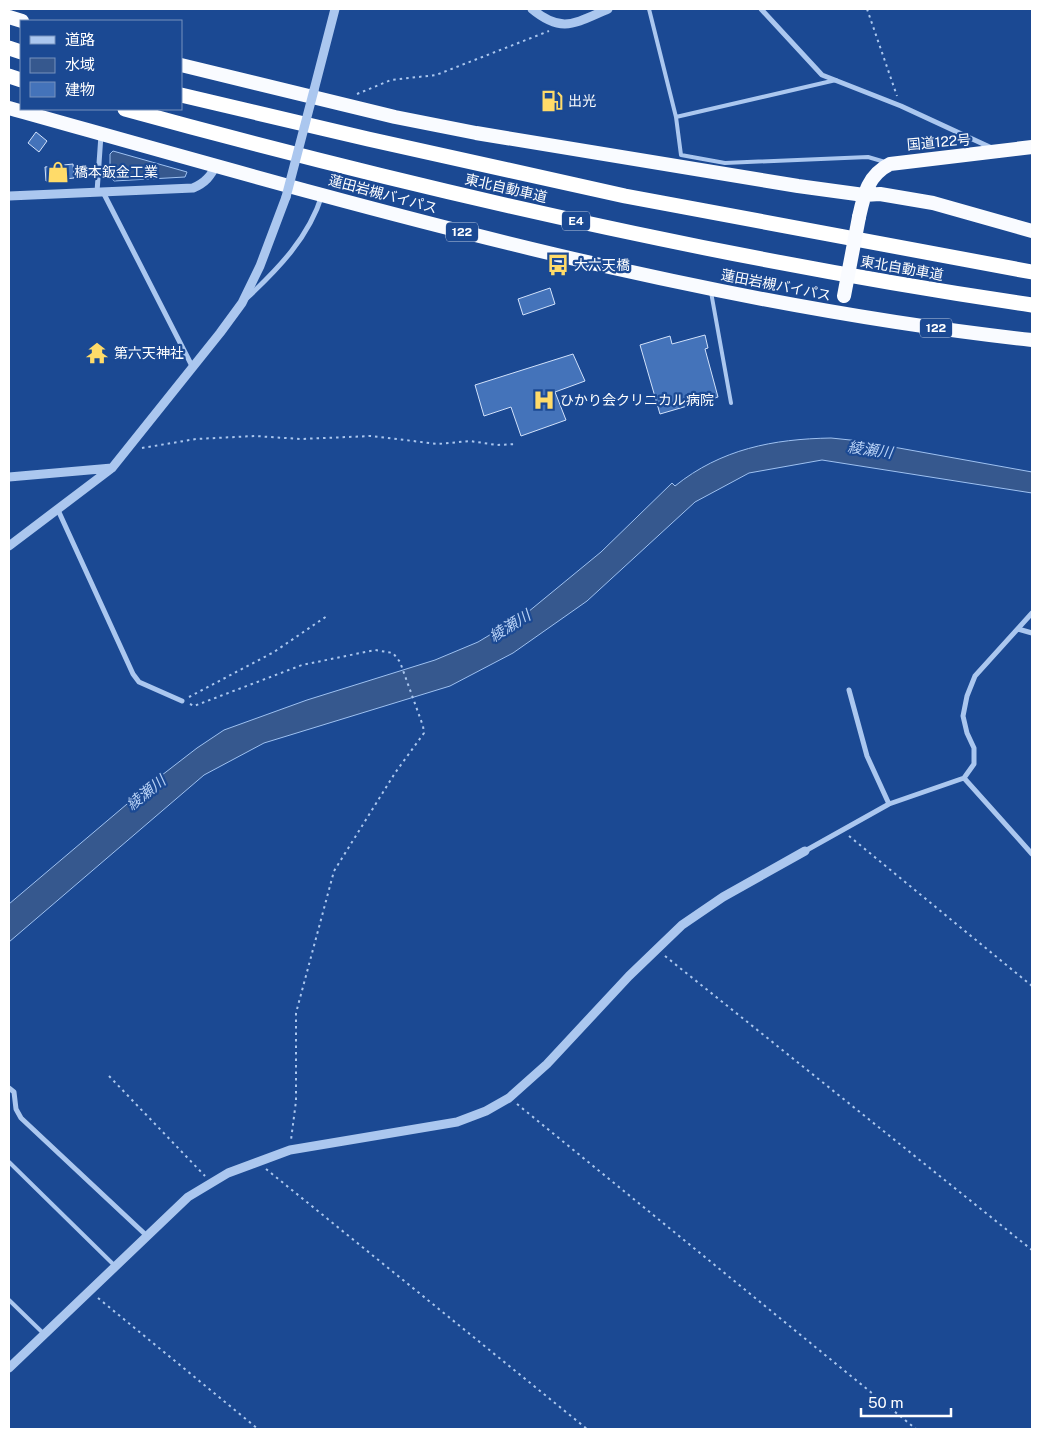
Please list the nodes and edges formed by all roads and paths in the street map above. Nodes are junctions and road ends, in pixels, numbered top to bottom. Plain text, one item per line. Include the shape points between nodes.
1 (334, 9) edge
2 (532, 9) edge
3 (608, 9) edge
4 (649, 9) edge
5 (761, 9) edge
6 (867, 9) edge
7 (567, 24) junction
8 (182, 65) edge
9 (836, 80) junction
10 (356, 94) dead end
11 (182, 95) edge
12 (901, 106) junction
13 (10, 110) edge
14 (129, 110) edge
15 (676, 118) junction
16 (101, 134) junction
17 (1032, 147) edge
18 (998, 153) junction
19 (890, 164) junction
20 (216, 165) junction
21 (100, 192) junction
22 (322, 195) junction
23 (864, 195) junction
24 (9, 196) edge
25 (1032, 231) edge
26 (1032, 272) edge
27 (711, 289) junction
28 (242, 303) junction
29 (1032, 305) edge
30 (841, 315) junction
31 (1032, 340) edge
32 (192, 366) junction
33 (731, 402) dead end
34 (516, 444) dead end
35 (125, 452) junction
36 (112, 468) junction
37 (9, 477) edge
38 (58, 510) junction
39 (9, 546) edge
40 (1032, 613) edge
41 (327, 616) dead end
42 (1018, 629) junction
43 (1032, 633) edge
44 (848, 690) dead end
45 (182, 701) junction
46 (964, 778) junction
47 (890, 804) junction
48 (841, 830) junction
49 (806, 851) joint
50 (1032, 854) edge
51 (656, 948) junction
52 (1032, 986) edge
53 (109, 1076) dead end
54 (9, 1088) edge
55 (509, 1098) junction
56 (290, 1150) junction
57 (256, 1161) junction
58 (9, 1162) edge
59 (211, 1182) junction
60 (147, 1236) junction
61 (1032, 1250) edge
62 (115, 1266) junction
63 (89, 1290) junction
64 (9, 1300) edge
65 (44, 1334) junction
66 (9, 1368) edge
67 (258, 1429) edge
68 (587, 1429) edge
69 (916, 1429) edge

1 - 28 street, bridge via 286,197
2 - 7 street via 554,24
3 - 7 street
4 - 15 lane
5 - 9 street via 822,75
6 - 12 path
7 - 10 path via 436,74 391,80
8 - 23 highway via 476,133
9 - 12 street
9 - 15 lane
11 - 26 highway, 東北自動車道 via 625,196
12 - 18 street
13 - 16 highway, 蓮田岩槻バイパス / 122
14 - 29 highway, 東北自動車道 / E4 via 466,196 607,228 867,279
15 - 19 lane via 681,155 725,163 868,157
16 - 20 highway, 蓮田岩槻バイパス / 122
16 - 21 street
17 - 18 highway, 国道122号
18 - 19 highway, 国道122号
19 - 23 highway via 872,177
20 - 21 street via 212,175 194,188
20 - 22 highway, 蓮田岩槻バイパス / 122
21 - 24 street
21 - 32 street
22 - 27 highway, 蓮田岩槻バイパス / 122 via 485,238
22 - 28 street via 315,216 296,247
23 - 25 highway via 880,194 933,203
23 - 30 highway, 蓮田岩槻バイパス, bridge
27 - 30 highway, 蓮田岩槻バイパス / 122
27 - 33 lane
28 - 32 street
30 - 31 highway, 蓮田岩槻バイパス / 122
32 - 35 street
34 - 35 path via 470,441 438,444 371,436 301,439 255,436 196,439
35 - 36 street
36 - 37 street
36 - 38 street
38 - 39 street
38 - 45 street via 133,674 139,682
40 - 42 street
41 - 45 path via 274,652
42 - 43 street
42 - 46 street via 975,676 966,696 963,716 974,748 974,764
44 - 47 street via 867,756
45 - 56 path via 194,706 302,665 375,650 392,653 400,662 424,732 394,773 334,871 296,1013 296,1100
46 - 47 street
46 - 50 street
47 - 48 street
48 - 49 street
48 - 52 path
49 - 51 street via 723,896
51 - 55 street via 547,1064
51 - 61 path
53 - 59 path
54 - 60 street via 14,1092 21,1118
55 - 56 street via 457,1122
55 - 69 path
56 - 57 street
57 - 59 street
57 - 68 path
58 - 62 lane
59 - 60 street via 188,1197
60 - 62 street
62 - 63 street
63 - 65 street
63 - 67 path
64 - 65 lane
65 - 66 street

